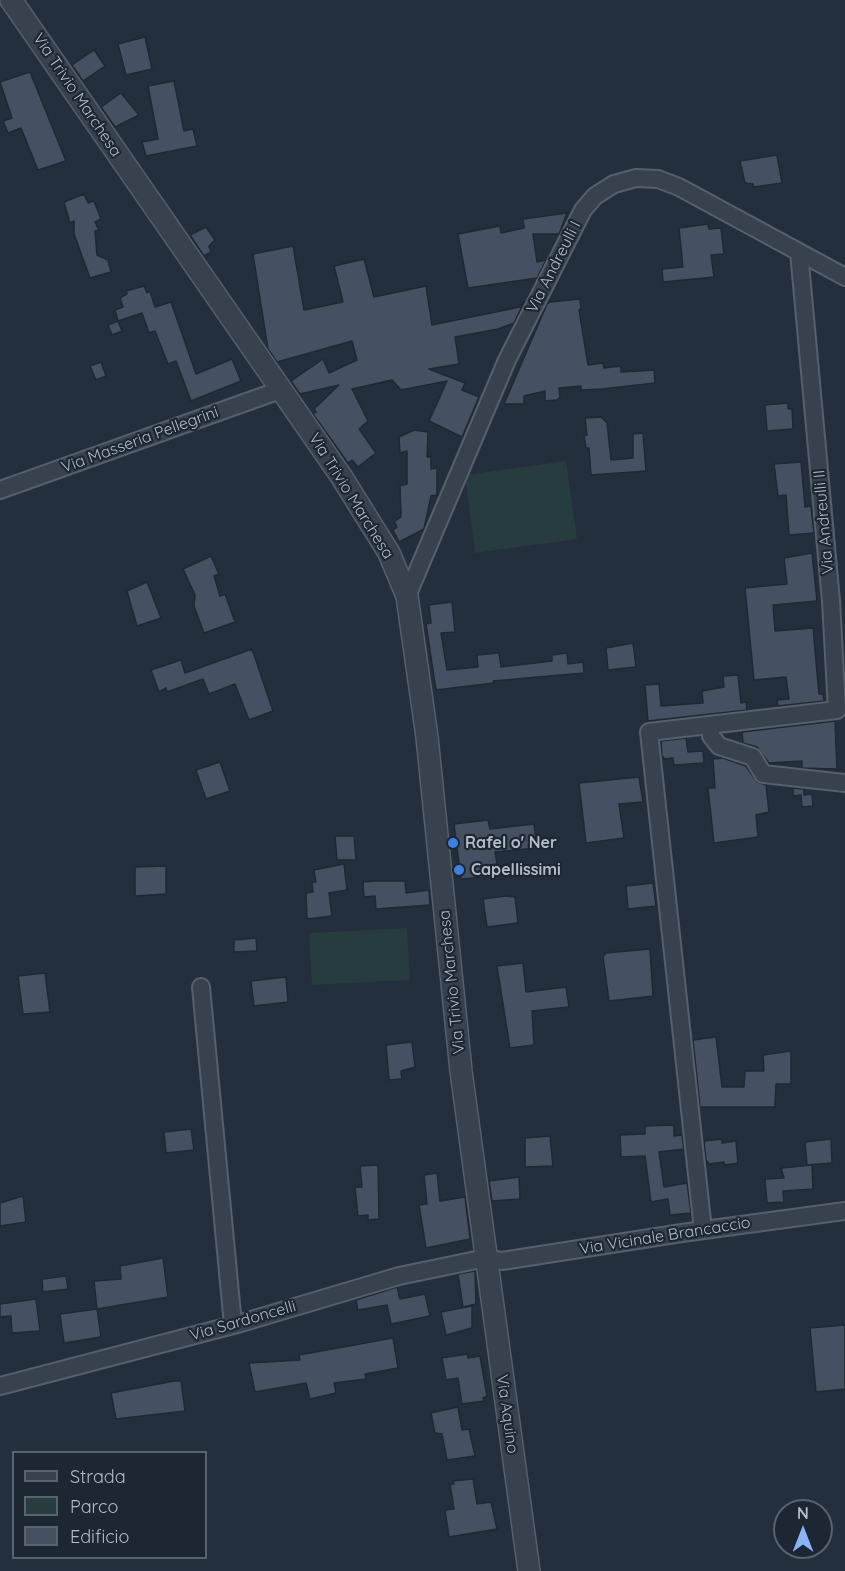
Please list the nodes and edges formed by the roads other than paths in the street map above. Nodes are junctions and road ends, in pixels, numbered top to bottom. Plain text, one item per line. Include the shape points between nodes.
1 (11, 0) edge
2 (799, 252) junction
3 (845, 277) edge
4 (280, 390) junction
5 (0, 490) edge
6 (407, 596) junction
7 (838, 601) edge
8 (710, 726) junction
9 (845, 783) edge
10 (201, 987) dead end
11 (845, 1211) edge
12 (703, 1230) junction
13 (486, 1258) junction
14 (233, 1325) junction
15 (0, 1386) edge
16 (529, 1571) edge

1 - 4 street, Via Trivio Marchesa
2 - 3 street, Via Andreulli I
2 - 6 street, Via Andreulli I via 658,179 636,178 614,184 595,196 583,210 507,360
2 - 7 street, Via Andreulli II
4 - 5 street, Via Masseria Pellegrini
4 - 6 street, Via Trivio Marchesa via 383,543
6 - 13 street, Via Trivio Marchesa via 427,737 461,1071
7 - 8 street, Via Andreulli II via 837,710
8 - 9 street via 711,736 719,746 753,757 763,774
8 - 12 street, Via Andreulli II via 649,732
10 - 14 street
11 - 12 street, Via Vicinale Brancaccio
12 - 13 street, Via Vicinale Brancaccio via 501,1262
13 - 14 street, Via Sardoncelli via 399,1276
13 - 16 street, Via Aquino
14 - 15 street, Via Sardoncelli

